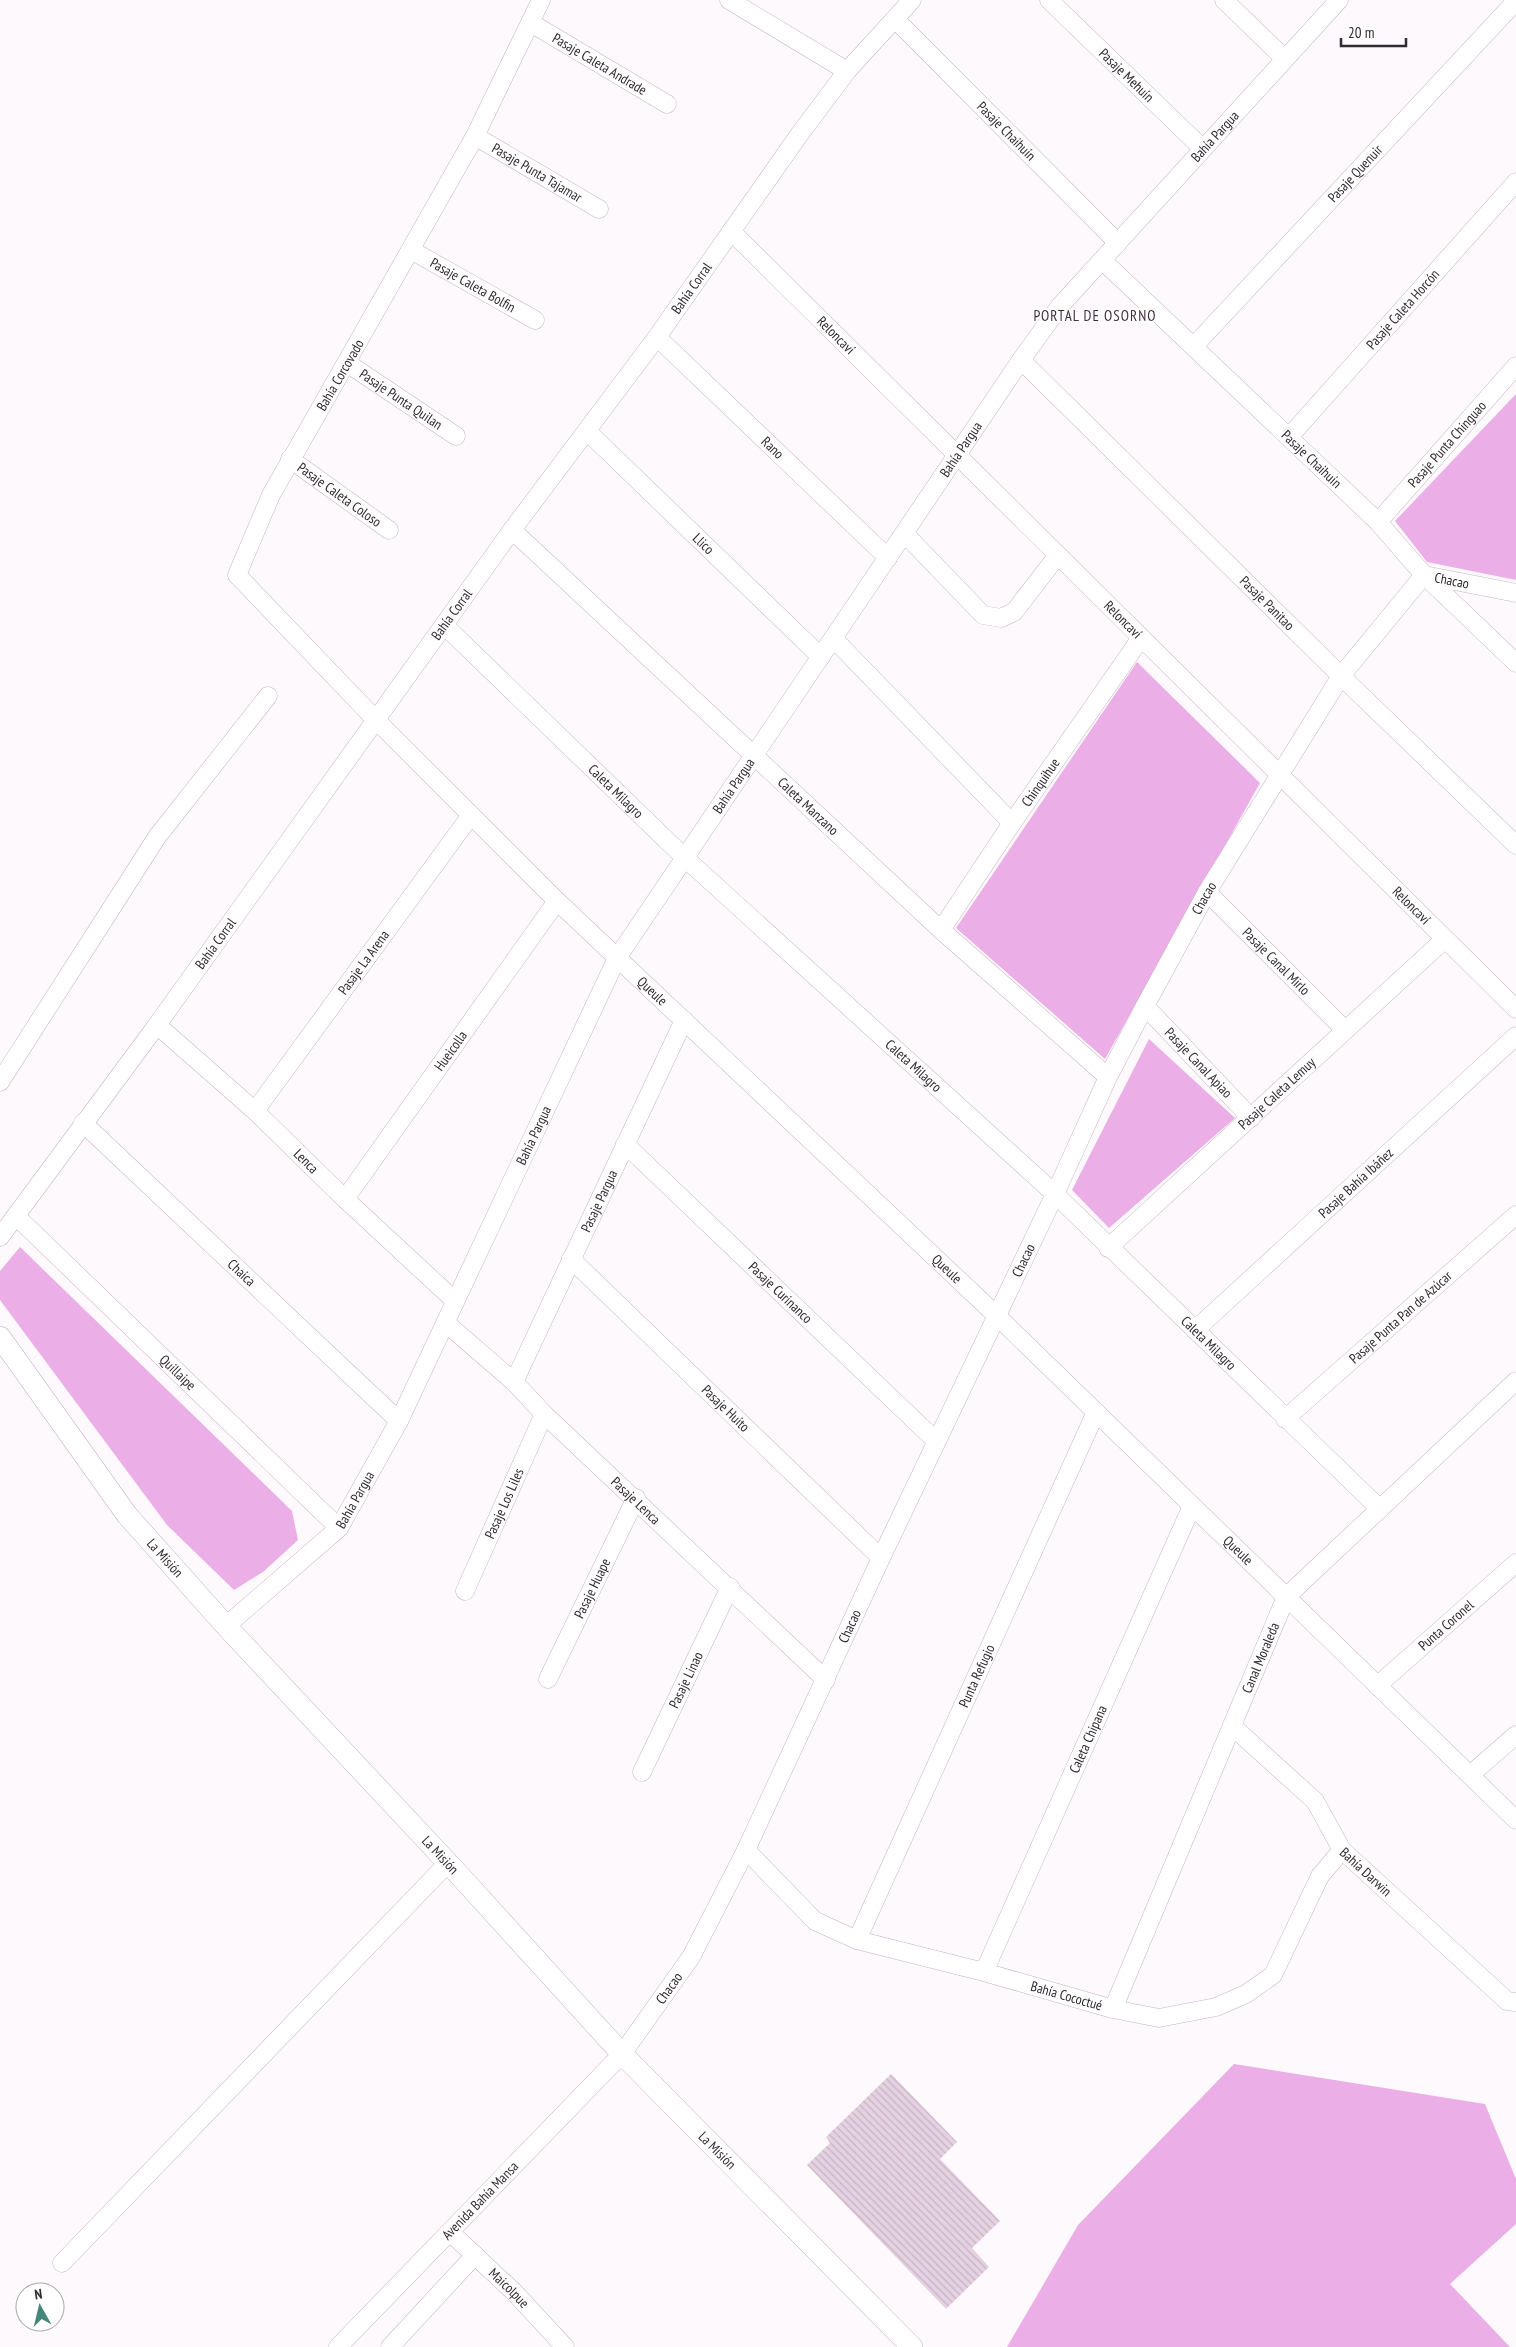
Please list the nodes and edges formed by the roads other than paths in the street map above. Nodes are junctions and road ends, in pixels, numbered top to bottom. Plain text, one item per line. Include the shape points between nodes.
1 (541, 0) edge
2 (729, 0) edge
3 (912, 0) edge
4 (1049, 0) edge
5 (1224, 0) edge
6 (1339, 0) edge
7 (1516, 1) edge
8 (894, 19) junction
9 (531, 23) junction
10 (1285, 58) junction
11 (847, 71) junction
12 (667, 104) dead end
13 (475, 136) junction
14 (1203, 149) junction
15 (1516, 182) edge
16 (599, 209) dead end
17 (731, 231) junction
18 (1118, 243) junction
19 (411, 250) junction
20 (1102, 260) junction
21 (535, 320) dead end
22 (657, 337) junction
23 (1194, 346) junction
24 (1021, 360) junction
25 (347, 362) junction
26 (1516, 366) edge
27 (587, 431) junction
28 (456, 436) dead end
29 (1289, 437) junction
30 (958, 456) junction
31 (290, 459) junction
32 (1378, 522) junction
33 (389, 530) dead end
34 (512, 530) junction
35 (905, 534) junction
36 (1058, 555) junction
37 (888, 558) junction
38 (1424, 575) junction
39 (1516, 592) edge
40 (444, 625) junction
41 (1141, 638) junction
42 (834, 639) junction
43 (821, 657) junction
44 (1516, 663) edge
45 (1341, 676) junction
46 (268, 696) dead end
47 (375, 719) junction
48 (754, 756) junction
49 (1280, 775) junction
50 (471, 815) junction
51 (1012, 822) junction
52 (1516, 845) edge
53 (685, 858) junction
54 (1207, 892) junction
55 (557, 902) junction
56 (941, 930) junction
57 (1445, 939) junction
58 (617, 958) junction
59 (1145, 1006) junction
60 (1516, 1009) edge
61 (684, 1020) junction
62 (157, 1025) junction
63 (1344, 1029) junction
64 (1516, 1036) edge
65 (1108, 1077) junction
66 (0, 1082) edge
67 (255, 1111) junction
68 (1251, 1118) junction
69 (83, 1123) junction
70 (625, 1144) junction
71 (1055, 1194) junction
72 (345, 1199) junction
73 (1516, 1215) edge
74 (16, 1216) junction
75 (0, 1237) edge
76 (1108, 1248) junction
77 (571, 1259) junction
78 (454, 1300) junction
79 (996, 1315) junction
80 (446, 1323) junction
81 (1195, 1330) junction
82 (0, 1337) edge
83 (1516, 1381) edge
84 (514, 1382) junction
85 (1096, 1412) junction
86 (544, 1414) junction
87 (1285, 1419) junction
88 (399, 1421) junction
89 (936, 1441) junction
90 (636, 1498) junction
91 (1192, 1506) junction
92 (1380, 1508) junction
93 (339, 1528) junction
94 (881, 1558) junction
95 (1516, 1563) edge
96 (730, 1587) junction
97 (465, 1591) dead end
98 (1286, 1597) junction
99 (226, 1626) junction
100 (548, 1679) dead end
101 (826, 1680) junction
102 (1377, 1686) junction
103 (1232, 1726) junction
104 (1516, 1735) edge
105 (642, 1772) dead end
106 (1470, 1775) junction
107 (1516, 1820) edge
108 (746, 1850) junction
109 (1342, 1850) junction
110 (448, 1863) junction
111 (857, 1940) junction
112 (984, 1972) junction
113 (1516, 2002) edge
114 (1113, 2009) junction
115 (622, 2054) junction
116 (451, 2233) junction
117 (475, 2255) junction
118 (62, 2263) dead end
119 (338, 2347) edge
120 (390, 2347) edge
121 (565, 2347) edge
122 (912, 2347) edge

1 - 9 street, Bahía Corcovado
2 - 11 street
3 - 8 street, Bahía Corral
4 - 14 street, Pasaje Mehuín
5 - 10 street
6 - 10 street, Bahía Pargua
7 - 23 street, Pasaje Quenuir
8 - 11 street, Bahía Corral
8 - 18 street, Pasaje Chaihuín
9 - 12 street, Pasaje Caleta Andrade
9 - 13 street, Bahía Corcovado
10 - 14 street, Bahía Pargua
11 - 17 street, Bahía Corral
13 - 16 street, Pasaje Punta Tajamar
13 - 19 street, Bahía Corcovado
14 - 18 street, Bahía Pargua
15 - 29 street, Pasaje Caleta Horcón
17 - 22 street, Bahía Corral
17 - 30 street, Reloncaví
18 - 20 street, Bahía Pargua
19 - 21 street, Pasaje Caleta Bolfin
19 - 25 street, Bahía Corcovado
20 - 23 street, Pasaje Chaihuín
20 - 24 street, Bahía Pargua via 1060,306
22 - 27 street, Bahía Corral
22 - 37 street, Rano
23 - 29 street, Pasaje Chaihuín
24 - 30 street, Bahía Pargua
24 - 45 street, Pasaje Panitao
25 - 28 street, Pasaje Punta Quilan
25 - 31 street, Bahía Corcovado
26 - 32 street, Pasaje Punta Chinguao
27 - 34 street, Bahía Corral
27 - 43 street, Llico
29 - 32 street, Pasaje Chaihuín
30 - 35 street, Bahía Pargua
30 - 36 street, Reloncaví
31 - 33 street, Pasaje Caleta Coloso
31 - 47 street, Bahía Corcovado via 237,575
32 - 38 street, Pasaje Chaihuín
34 - 40 street, Bahía Corral
34 - 48 street, Caleta Manzano
35 - 36 street via 983,615 1001,618 1014,612
35 - 37 street, Bahía Pargua
36 - 41 street, Reloncaví
37 - 42 street, Bahía Pargua
38 - 39 street, Chacao
38 - 44 street, Pasaje Chaihuín
38 - 45 street, Chacao
40 - 47 street, Bahía Corral
40 - 53 street, Caleta Milagro
41 - 49 street, Reloncaví
41 - 51 street, Chinquihue
42 - 43 street, Bahía Pargua
42 - 51 street
43 - 48 street, Bahía Pargua
45 - 49 street, Chacao
45 - 52 street, Pasaje Panitao
46 - 66 street via 157,837
47 - 50 street, Queule
47 - 62 street, Bahía Corral
48 - 53 street, Bahía Pargua
48 - 56 street, Caleta Manzano
49 - 54 street, Chacao
49 - 57 street, Reloncaví
50 - 55 street, Queule
50 - 67 street, Pasaje La Arena
51 - 56 street, Chinquihue
53 - 58 street, Bahía Pargua
53 - 71 street, Caleta Milagro
54 - 59 street, Chacao
54 - 63 street, Pasaje Canal Mirlo
55 - 58 street, Queule
55 - 72 street, Hueicolla
56 - 65 street, Caleta Manzano
57 - 60 street, Reloncaví
57 - 63 street, Pasaje Caleta Lemuy
58 - 61 street, Queule
58 - 78 street, Bahía Pargua
59 - 65 street, Chacao
59 - 68 street, Pasaje Canal Apiao
61 - 70 street, Pasaje Pargua
61 - 79 street, Queule
62 - 67 street, Lenca
62 - 69 street, Bahía Corral
63 - 68 street, Pasaje Caleta Lemuy
64 - 81 street, Pasaje Bahía Ibáñez
65 - 71 street, Chacao
67 - 72 street, Lenca
68 - 76 street, Pasaje Caleta Lemuy
69 - 74 street, Bahía Corral
69 - 88 street, Chaica
70 - 77 street, Pasaje Pargua
70 - 89 street, Pasaje Curinanco
71 - 76 street, Caleta Milagro
71 - 79 street, Chacao
72 - 78 street, Lenca
73 - 87 street, Pasaje Punta Pan de Azúcar
74 - 75 street, Bahía Corral
74 - 93 street, Quillaipe
76 - 81 street, Caleta Milagro
77 - 84 street, Pasaje Pargua
77 - 94 street, Pasaje Huito
78 - 80 street, Bahía Pargua
79 - 85 street, Queule
79 - 89 street, Chacao
80 - 84 street, Pasaje Lenca
80 - 88 street, Bahía Pargua
81 - 87 street, Caleta Milagro
82 - 99 street, La Misión via 127,1515
83 - 92 street, Canal Moraleda
84 - 86 street, Pasaje Lenca
85 - 91 street, Queule
85 - 111 street, Punta Refugio
86 - 90 street, Pasaje Lenca
86 - 97 street, Pasaje Los Liles
87 - 92 street, Caleta Milagro
88 - 93 street, Bahía Pargua
89 - 94 street, Chacao
90 - 96 street, Pasaje Lenca
90 - 100 street, Pasaje Huape
91 - 98 street, Queule
91 - 112 street, Caleta Chipana
92 - 98 street, Canal Moraleda
93 - 99 street, Bahía Pargua
94 - 101 street, Chacao
95 - 102 street, Punta Coronel
96 - 101 street, Pasaje Lenca
96 - 105 street, Pasaje Linao
98 - 102 street, Queule
98 - 103 street, Canal Moraleda
99 - 110 street, La Misión
101 - 108 street, Chacao
102 - 106 street, Queule
103 - 109 street, Bahía Darwin via 1316,1801
103 - 114 street, Canal Moraleda
104 - 106 street
106 - 107 street, Queule
108 - 111 street, Bahía Cococtué via 815,1921
108 - 115 street, Chacao via 691,1957
109 - 113 street, Bahía Darwin via 1507,2001
109 - 114 street, Bahía Cococtué via 1320,1876 1273,1974 1246,1994 1216,2007 1160,2018
110 - 115 street, La Misión
110 - 118 street
111 - 112 street, Bahía Cococtué
112 - 114 street, Bahía Cococtué
115 - 116 street, Avenida Bahía Mansa
115 - 122 street, La Misión
116 - 117 street, Maicolpue
116 - 119 street, Avenida Bahía Mansa
117 - 120 street
117 - 121 street, Maicolpue

